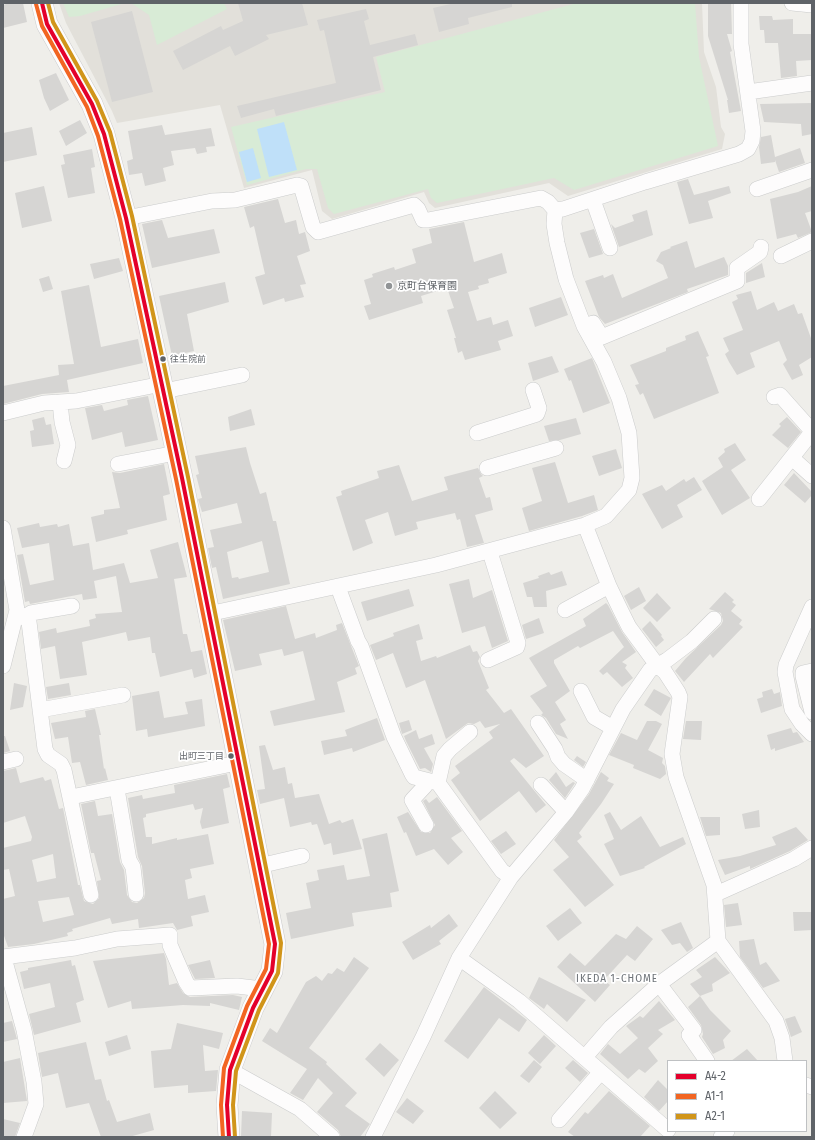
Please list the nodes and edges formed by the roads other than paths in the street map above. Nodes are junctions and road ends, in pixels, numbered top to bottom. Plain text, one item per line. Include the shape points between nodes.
1 (42, 3) edge
2 (741, 3) edge
3 (792, 3) edge
4 (812, 5) edge
5 (812, 83) edge
6 (748, 92) junction
7 (812, 170) edge
8 (757, 189) dead end
9 (593, 200) junction
10 (555, 210) junction
11 (126, 218) junction
12 (812, 241) edge
13 (761, 247) dead end
14 (610, 248) dead end
15 (781, 256) dead end
16 (584, 326) junction
17 (242, 375) dead end
18 (163, 387) junction
19 (534, 390) dead end
20 (774, 397) dead end
21 (60, 402) junction
22 (3, 413) edge
23 (812, 432) edge
24 (477, 434) dead end
25 (556, 448) dead end
26 (176, 453) junction
27 (792, 458) junction
28 (64, 462) dead end
29 (118, 464) dead end
30 (487, 468) dead end
31 (812, 476) edge
32 (759, 499) dead end
33 (585, 525) junction
34 (3, 528) edge
35 (490, 552) junction
36 (6, 563) edge
37 (608, 586) junction
38 (338, 587) junction
39 (72, 606) dead end
40 (812, 607) edge
41 (565, 610) dead end
42 (208, 614) junction
43 (21, 616) junction
44 (714, 619) dead end
45 (488, 660) dead end
46 (657, 665) junction
47 (3, 666) edge
48 (812, 671) edge
49 (581, 691) dead end
50 (123, 695) dead end
51 (40, 710) junction
52 (812, 712) edge
53 (538, 723) dead end
54 (613, 728) junction
55 (470, 732) dead end
56 (812, 734) edge
57 (238, 763) junction
58 (587, 780) junction
59 (432, 782) junction
60 (541, 785) dead end
61 (117, 789) junction
62 (71, 797) junction
63 (566, 812) junction
64 (426, 825) dead end
65 (812, 848) edge
66 (302, 856) dead end
67 (259, 866) junction
68 (511, 877) junction
69 (136, 894) dead end
70 (716, 894) junction
71 (91, 895) dead end
72 (718, 941) junction
73 (4, 957) edge
74 (459, 958) junction
75 (660, 984) junction
76 (262, 989) junction
77 (585, 1057) junction
78 (706, 1060) edge
79 (785, 1060) edge
80 (230, 1070) junction
81 (600, 1073) junction
82 (559, 1120) dead end
83 (667, 1128) edge
84 (24, 1137) edge
85 (229, 1137) edge
86 (332, 1137) edge
87 (373, 1137) edge

1 - 11 main road via 47,24 92,104 104,134
2 - 6 street via 741,44
3 - 4 street
5 - 6 street
6 - 9 street via 753,131 748,149
7 - 8 street
9 - 10 street
9 - 14 street
10 - 11 street via 541,198 423,220 414,205 318,232 313,226 301,186 297,185 235,200 212,201
10 - 16 street via 557,243 566,279
11 - 18 main road
12 - 15 street
13 - 16 street via 760,252 737,268 737,281 602,337 593,323
16 - 33 street via 604,362 619,398 629,433 632,478 629,490 606,516
17 - 18 street
18 - 21 street
18 - 26 main road
19 - 24 street via 538,414
20 - 23 street via 780,395
21 - 22 street via 44,403
21 - 28 street via 68,445
23 - 27 street
25 - 30 street
26 - 29 street
26 - 42 main road
27 - 31 street
27 - 32 street
33 - 35 street
33 - 37 street
34 - 36 street
35 - 38 street
35 - 45 street via 518,643 517,647
36 - 43 street
37 - 41 street
37 - 46 street via 630,627
38 - 42 street
38 - 59 street via 394,737 414,777
39 - 43 street
40 - 56 street via 785,672 792,709
42 - 57 main road
43 - 47 street
43 - 51 street via 29,622
44 - 46 street via 692,641
46 - 54 street via 650,670
46 - 70 street via 665,672 680,697 672,754 676,777
48 - 52 street via 804,673 803,676
49 - 54 street via 588,716
50 - 51 street
51 - 62 street via 45,749 48,755 61,764
53 - 58 street via 564,764
54 - 58 street
55 - 59 street via 444,756
57 - 61 street
57 - 67 main road
58 - 63 street
59 - 64 street via 412,800
59 - 68 street via 502,871
60 - 63 street
61 - 62 street
61 - 69 street
62 - 71 street
63 - 68 street
65 - 70 street via 794,859
66 - 67 street
67 - 76 main road via 275,944 272,971
68 - 74 street
70 - 72 street
72 - 75 street
72 - 79 street via 776,1021 782,1038
73 - 76 street via 75,948 117,938 170,935 170,945 190,988 237,986
73 - 84 street via 24,1030 34,1082 36,1104
74 - 77 street via 519,1001
74 - 87 street
75 - 77 street via 611,1027
75 - 78 street via 694,1030 689,1035
76 - 80 main road
77 - 81 street
80 - 85 main road via 227,1105
80 - 86 street via 300,1109
81 - 82 street
81 - 83 street

